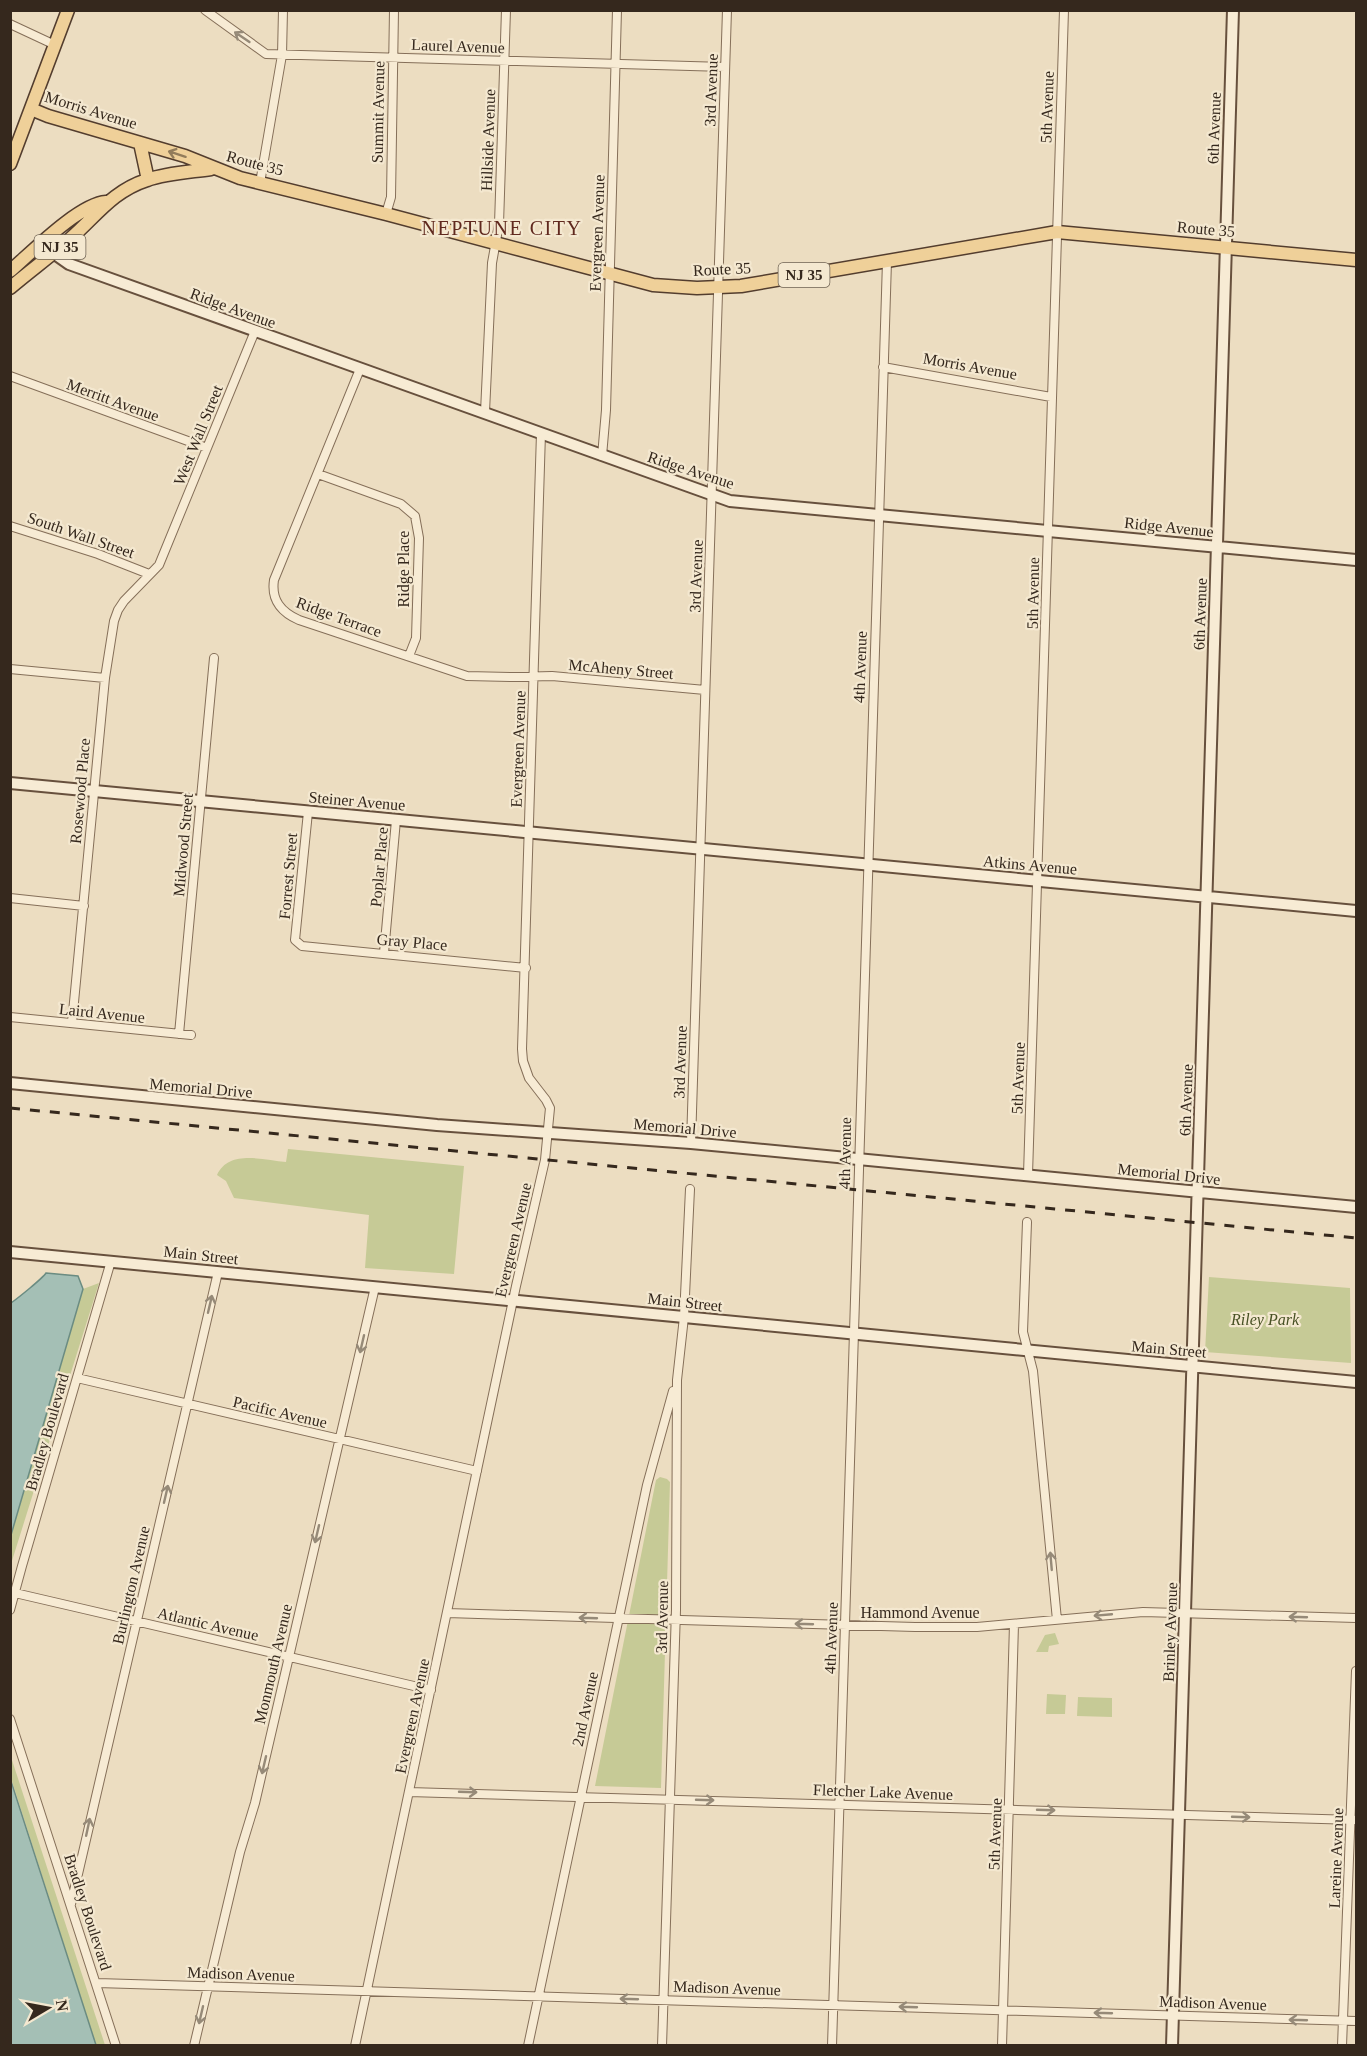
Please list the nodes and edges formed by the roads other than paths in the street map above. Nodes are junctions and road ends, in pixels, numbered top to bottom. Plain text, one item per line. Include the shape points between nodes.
1 (68, 10) edge
2 (205, 10) edge
3 (283, 10) edge
4 (394, 10) edge
5 (506, 10) edge
6 (617, 10) edge
7 (727, 10) edge
8 (1064, 10) edge
9 (1233, 10) edge
10 (10, 24) edge
11 (55, 45) junction
12 (282, 55) junction
13 (393, 58) junction
14 (504, 61) junction
15 (615, 65) junction
16 (725, 67) junction
17 (31, 109) junction
18 (141, 143) junction
19 (11, 163) edge
20 (213, 168) junction
21 (148, 180) junction
22 (261, 183) junction
23 (106, 202) junction
24 (386, 214) junction
25 (1057, 232) junction
26 (496, 243) junction
27 (1226, 247) junction
28 (52, 252) junction
29 (1356, 260) edge
30 (886, 261) junction
31 (10, 271) edge
32 (610, 274) junction
33 (718, 287) junction
34 (10, 288) edge
35 (255, 332) junction
36 (883, 368) junction
37 (360, 369) junction
38 (10, 376) edge
39 (1051, 397) junction
40 (485, 412) junction
41 (541, 433) junction
42 (207, 448) junction
43 (602, 456) junction
44 (318, 474) junction
45 (711, 495) junction
46 (878, 515) junction
47 (10, 526) edge
48 (1048, 531) junction
49 (1217, 547) junction
50 (165, 549) joint
51 (1356, 560) edge
52 (149, 574) junction
53 (409, 656) junction
54 (214, 658) dead end
55 (10, 669) edge
56 (534, 676) junction
57 (105, 678) junction
58 (705, 690) junction
59 (10, 783) edge
60 (94, 791) junction
61 (201, 802) junction
62 (308, 812) junction
63 (396, 820) junction
64 (529, 832) junction
65 (700, 849) junction
66 (868, 865) junction
67 (1037, 880) junction
68 (1207, 897) junction
69 (10, 898) edge
70 (84, 906) junction
71 (1356, 911) edge
72 (297, 943) joint
73 (384, 953) junction
74 (526, 968) junction
75 (10, 1017) edge
76 (72, 1023) junction
77 (179, 1034) junction
78 (191, 1035) dead end
79 (10, 1083) edge
80 (548, 1133) junction
81 (691, 1143) junction
82 (858, 1159) junction
83 (1028, 1175) junction
84 (690, 1189) dead end
85 (1198, 1192) junction
86 (1356, 1207) edge
87 (1197, 1219) joint
88 (1027, 1222) dead end
89 (10, 1252) edge
90 (111, 1261) junction
91 (218, 1272) junction
92 (375, 1287) junction
93 (513, 1300) junction
94 (684, 1317) junction
95 (854, 1334) junction
96 (1028, 1351) junction
97 (1192, 1366) junction
98 (77, 1378) junction
99 (677, 1380) junction
100 (1356, 1382) edge
101 (188, 1404) junction
102 (339, 1439) junction
103 (477, 1471) junction
104 (15, 1593) junction
105 (10, 1610) edge
106 (447, 1613) junction
107 (1185, 1613) junction
108 (618, 1618) junction
109 (1356, 1618) edge
110 (676, 1620) junction
111 (1057, 1620) junction
112 (136, 1621) junction
113 (1014, 1624) junction
114 (845, 1625) junction
115 (288, 1657) junction
116 (1356, 1671) edge
117 (431, 1690) junction
118 (10, 1719) edge
119 (409, 1792) junction
120 (581, 1796) junction
121 (670, 1798) junction
122 (839, 1803) junction
123 (1009, 1809) junction
124 (1179, 1815) junction
125 (1354, 1819) edge
126 (71, 1904) junction
127 (97, 1983) junction
128 (208, 1987) junction
129 (366, 1992) junction
130 (538, 1996) junction
131 (664, 2000) junction
132 (833, 2005) junction
133 (1003, 2010) junction
134 (1173, 2016) junction
135 (1343, 2021) junction
136 (1356, 2021) edge
137 (116, 2046) edge
138 (194, 2046) edge
139 (354, 2046) edge
140 (528, 2046) edge
141 (662, 2046) edge
142 (832, 2046) edge
143 (1002, 2046) edge
144 (1172, 2046) edge
145 (1342, 2046) edge

1 - 11 main road
12 -> 2 street, Laurel Avenue via 266,54
3 - 12 street
4 - 13 street, Summit Avenue
5 - 14 street, Hillside Avenue
6 - 15 street, Evergreen Avenue
7 - 16 street, 3rd Avenue
8 - 25 street, 5th Avenue
9 - 27 street, 6th Avenue
10 - 11 street
11 - 17 main road
12 - 13 street, Laurel Avenue
12 - 22 street
13 - 14 street, Laurel Avenue
13 - 24 street, Summit Avenue via 391,197
14 - 15 street, Laurel Avenue
14 - 26 street, Hillside Avenue
15 - 16 street, Laurel Avenue
15 - 32 street, Evergreen Avenue
16 - 33 street, 3rd Avenue
17 - 18 main road, Morris Avenue
17 - 19 main road
20 -> 18 main road, Morris Avenue
18 - 21 main road, Morris Avenue
20 - 21 main road, Route 35 / NJ 35
20 - 22 main road, Route 35 / NJ 35
21 - 23 main road, Route 35 / NJ 35
22 - 24 main road, Route 35 / NJ 35
23 - 28 main road, NJ 35 via 98,214
23 - 31 main road, NJ 35 via 82,210
24 - 26 main road, Route 35 / NJ 35
25 - 27 main road, Route 35 / NJ 35
25 - 30 main road, Route 35 / NJ 35
25 - 39 street, 5th Avenue
26 - 32 main road, Route 35 / NJ 35
26 - 40 street, Hillside Avenue
27 - 29 main road, Route 35 / NJ 35
27 - 49 street, 6th Avenue
28 - 34 main road, NJ 35
28 - 35 street, Ridge Avenue via 69,264
30 - 33 main road, Route 35 / NJ 35
30 - 36 street, 4th Avenue
32 - 33 main road, Route 35 / NJ 35 via 653,285
32 - 43 street, Evergreen Avenue
33 - 45 street, 3rd Avenue
35 - 37 street, Ridge Avenue
35 - 42 street, West Wall Street
36 - 39 street, Morris Avenue
36 - 46 street, 4th Avenue
37 - 40 street, Ridge Avenue
37 - 44 street, Ridge Terrace
38 - 42 street, Merritt Avenue
39 - 48 street, 5th Avenue
40 - 41 street, Ridge Avenue
41 - 43 street, Ridge Avenue
41 - 56 street, Evergreen Avenue
42 - 50 street, West Wall Street
43 - 45 street, Ridge Avenue
44 - 53 street, Ridge Place via 401,504 415,516 419,538 416,638
44 - 53 street, Ridge Terrace via 274,580 277,603 299,620
45 - 46 street, Ridge Avenue via 730,501
45 - 58 street, 3rd Avenue
46 - 48 street, Ridge Avenue
46 - 66 street, 4th Avenue
47 - 52 street, South Wall Street
48 - 49 street, Ridge Avenue
48 - 67 street, 5th Avenue
49 - 51 street, Ridge Avenue
49 - 68 street, 6th Avenue
50 - 52 street, South Wall Street via 159,565
52 - 57 street, Rosewood Place via 118,610
53 - 56 street, Ridge Terrace via 467,676
54 - 61 street, Midwood Street
55 - 57 street
56 - 58 street, McAheny Street
56 - 64 street, Evergreen Avenue
57 - 60 street, Rosewood Place
58 - 65 street, 3rd Avenue
59 - 60 street, Steiner Avenue
60 - 61 street, Steiner Avenue
60 - 70 street, Rosewood Place
61 - 62 street, Steiner Avenue
61 - 77 street, Midwood Street
62 - 63 street, Steiner Avenue
62 - 72 street, Forrest Street
63 - 64 street, Steiner Avenue
63 - 73 street, Poplar Place
64 - 65 street, Steiner Avenue
64 - 74 street, Evergreen Avenue
65 - 66 street, Atkins Avenue
65 - 81 street, 3rd Avenue
66 - 67 street, Atkins Avenue
66 - 82 street, 4th Avenue
67 - 68 street, Atkins Avenue
67 - 83 street, 5th Avenue
68 - 71 street, Atkins Avenue
68 - 85 street, 6th Avenue
69 - 70 street
70 - 76 street, Rosewood Place
72 - 73 street, Gray Place
73 - 74 street, Gray Place
74 - 80 street, Evergreen Avenue via 523,1061 529,1078 550,1108
75 - 76 street, Laird Avenue
76 - 77 street, Laird Avenue
77 - 78 street, Laird Avenue
79 - 80 street, Memorial Drive
80 - 81 street, Memorial Drive
80 - 93 street, Evergreen Avenue
81 - 82 street, Memorial Drive
82 - 83 street, Memorial Drive
82 - 95 street, 4th Avenue
83 - 85 street, Memorial Drive
84 - 94 street, 3rd Avenue
85 - 86 street, Memorial Drive
85 - 87 street, 6th Avenue
87 - 97 street, Brinley Avenue
88 - 96 street via 1023,1332
89 - 90 street, Main Street
90 - 91 street, Main Street
90 - 98 street, Bradley Boulevard
91 - 92 street, Main Street
101 -> 91 street, Burlington Avenue
92 - 93 street, Main Street
92 -> 102 street, Monmouth Avenue
93 - 94 street, Main Street
93 - 103 street, Evergreen Avenue
94 - 95 street, Main Street
94 - 99 street, 3rd Avenue
95 - 96 street, Main Street
95 - 114 street, 4th Avenue
96 - 97 street, Main Street
111 -> 96 street
97 - 100 street, Main Street
97 - 107 street, Brinley Avenue
98 - 101 street, Pacific Avenue
98 - 104 street, Bradley Boulevard
99 - 108 street, 2nd Avenue via 647,1485
99 - 110 street, 3rd Avenue
101 - 102 street, Pacific Avenue
112 -> 101 street, Burlington Avenue
102 - 103 street, Pacific Avenue
102 -> 115 street, Monmouth Avenue
103 - 106 street, Evergreen Avenue
104 - 105 street, Bradley Boulevard
104 - 112 street, Atlantic Avenue
108 -> 106 street, Hammond Avenue
106 - 117 street, Evergreen Avenue
109 -> 107 street, Hammond Avenue
107 -> 111 street, Hammond Avenue via 1143,1612
107 - 124 street, Brinley Avenue
108 - 110 street, Hammond Avenue
108 - 120 street, 2nd Avenue
114 -> 110 street, Hammond Avenue
110 - 121 street, 3rd Avenue
111 - 113 street, Hammond Avenue
112 - 115 street, Atlantic Avenue
126 -> 112 street, Burlington Avenue
113 - 114 street, Hammond Avenue
113 - 123 street, 5th Avenue
114 - 122 street, 4th Avenue
115 - 117 street, Atlantic Avenue
115 -> 128 street, Monmouth Avenue
116 - 125 street, Lareine Avenue
117 - 119 street, Evergreen Avenue
118 - 126 street, Bradley Boulevard
119 -> 120 street, Fletcher Lake Avenue
119 - 129 street, Evergreen Avenue
120 - 121 street, Fletcher Lake Avenue
120 - 130 street, 2nd Avenue
121 -> 122 street, Fletcher Lake Avenue
121 - 131 street, 3rd Avenue
122 - 123 street, Fletcher Lake Avenue
122 - 132 street, 4th Avenue
123 -> 124 street, Fletcher Lake Avenue
123 - 133 street, 5th Avenue
124 -> 125 street, Fletcher Lake Avenue
124 - 134 street, Brinley Avenue
125 - 135 street, Lareine Avenue
126 - 127 street, Bradley Boulevard
127 - 128 street, Madison Avenue
127 - 137 street, Bradley Boulevard
128 - 129 street, Madison Avenue
128 -> 138 street, Monmouth Avenue
129 - 130 street, Madison Avenue
129 - 139 street, Evergreen Avenue
131 -> 130 street, Madison Avenue
130 - 140 street, 2nd Avenue
131 - 132 street, Madison Avenue
131 - 141 street, 3rd Avenue
133 -> 132 street, Madison Avenue
132 - 142 street, 4th Avenue
134 -> 133 street, Madison Avenue
133 - 143 street, 5th Avenue
135 -> 134 street, Madison Avenue
134 - 144 street, Brinley Avenue
135 - 136 street, Madison Avenue
135 - 145 street, Lareine Avenue

